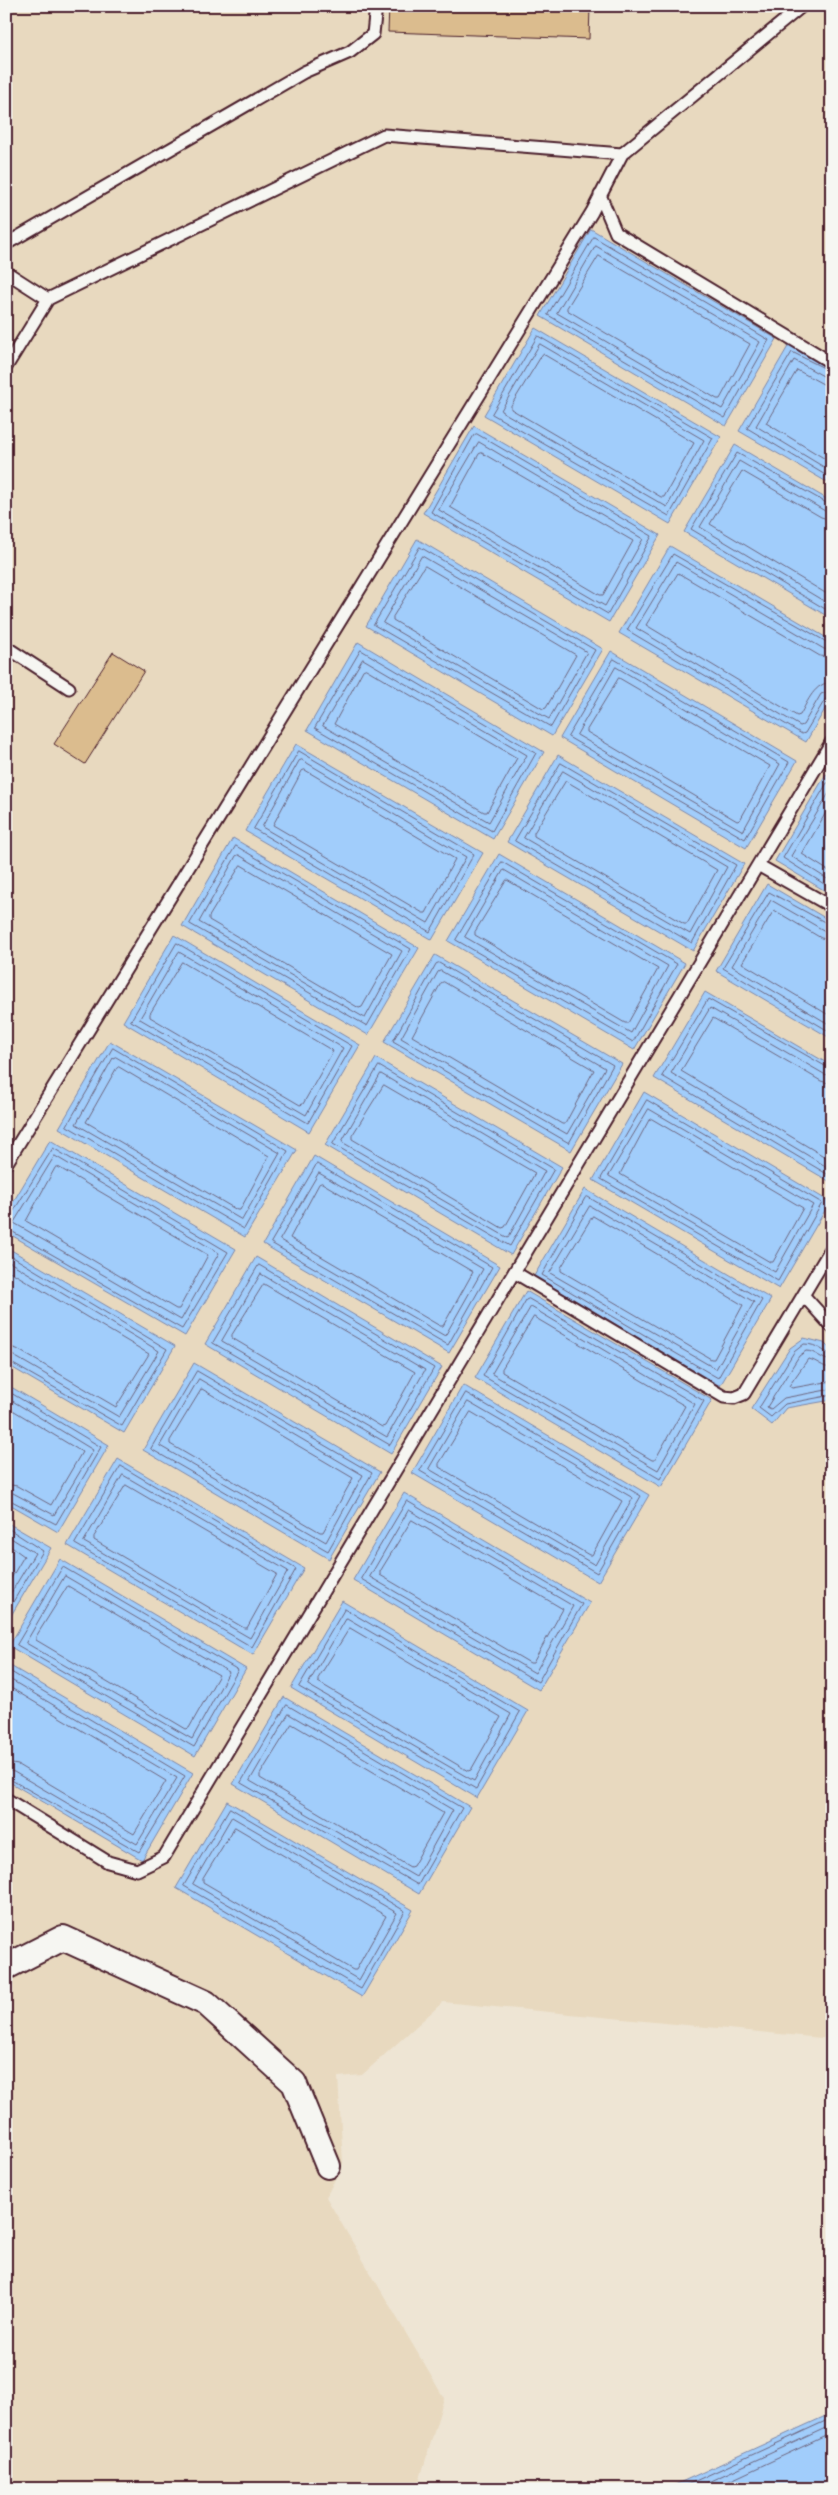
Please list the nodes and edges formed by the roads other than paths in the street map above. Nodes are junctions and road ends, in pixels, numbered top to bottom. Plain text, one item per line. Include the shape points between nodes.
1 (376, 6) edge
2 (802, 6) edge
3 (622, 154) junction
4 (600, 195) junction
5 (6, 244) edge
6 (6, 272) edge
7 (48, 299) junction
8 (832, 363) edge
9 (6, 366) edge
10 (6, 647) edge
11 (69, 688) dead end
12 (832, 742) edge
13 (758, 865) junction
14 (832, 907) edge
15 (6, 1164) edge
16 (832, 1248) edge
17 (514, 1272) junction
18 (804, 1296) junction
19 (832, 1327) edge
20 (6, 1799) edge
21 (6, 1967) edge
22 (328, 2166) dead end

1 - 5 lane via 373,34 350,52 304,72
2 - 3 lane
3 - 4 lane
3 - 7 lane via 384,135
4 - 8 lane via 616,233
4 - 15 lane
6 - 7 lane
7 - 9 lane
10 - 11 lane
12 - 13 lane
13 - 14 lane
13 - 17 lane
16 - 18 lane
17 - 18 lane via 724,1398 744,1394
17 - 20 lane via 164,1857 137,1870 108,1862
18 - 19 lane
21 - 22 street via 63,1938 206,2003 294,2083

